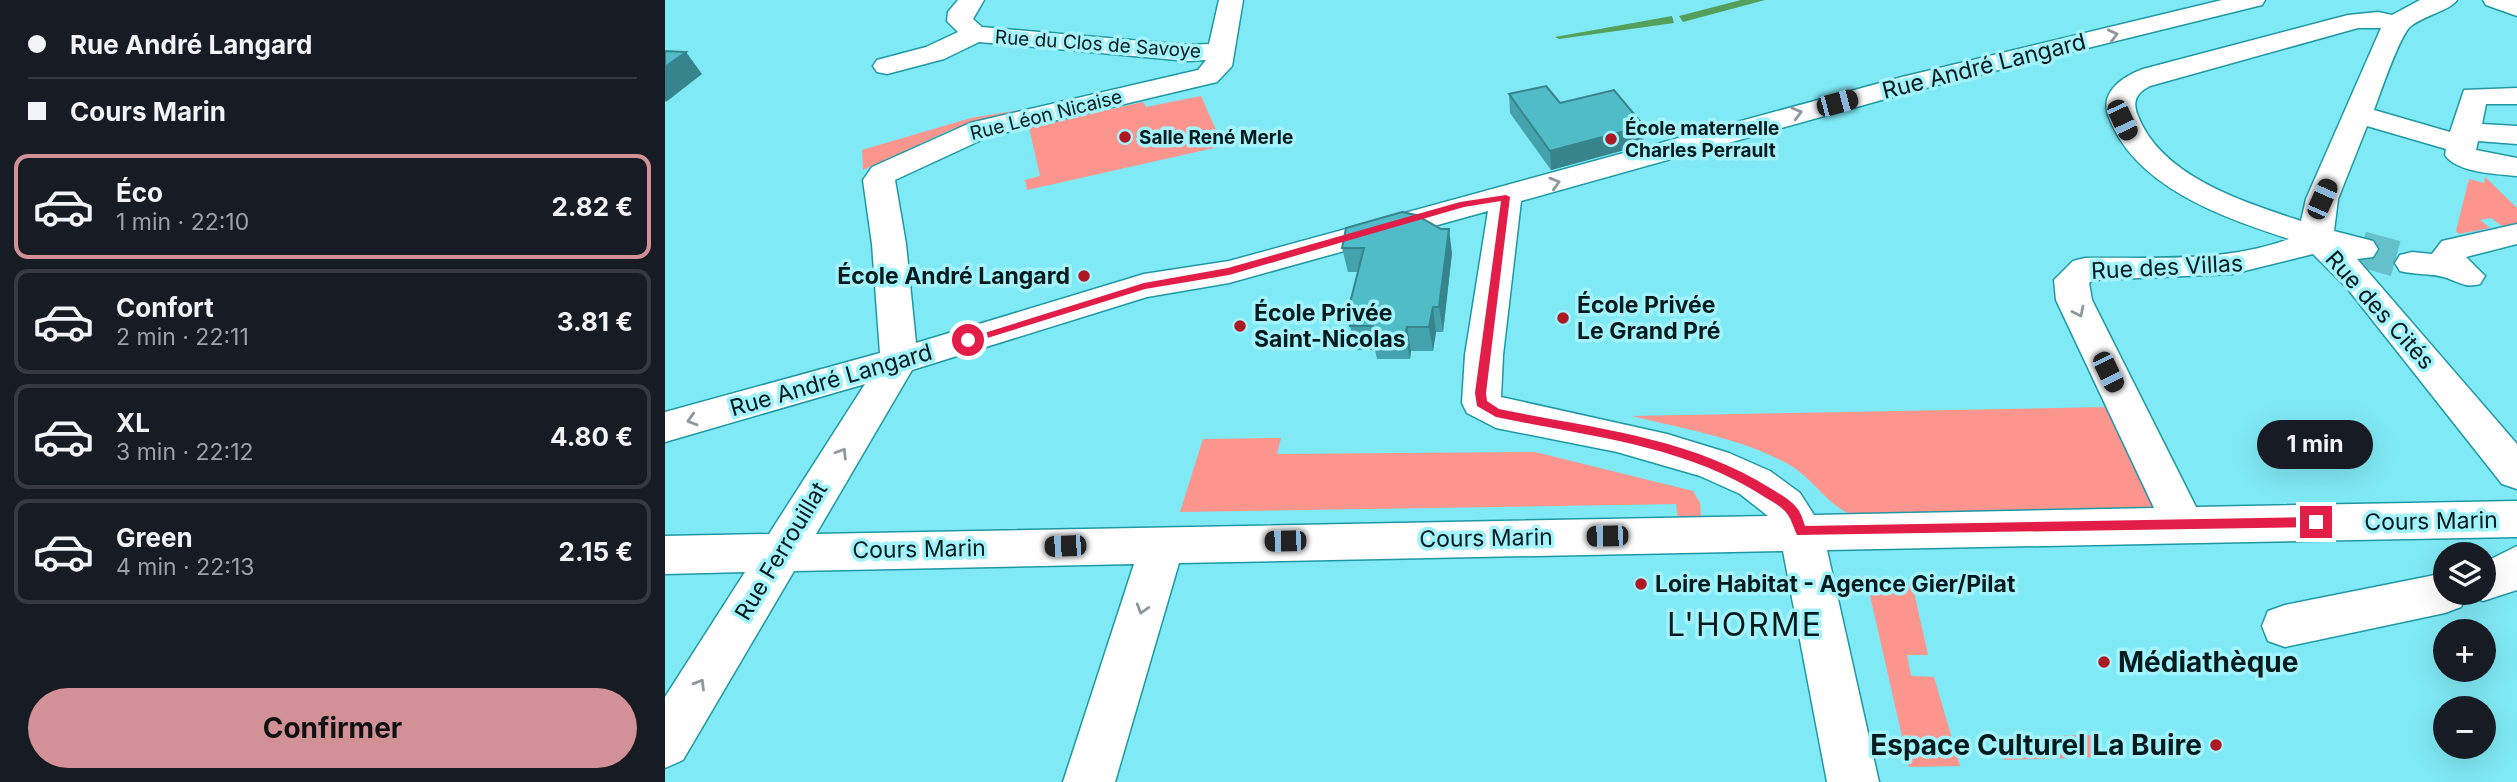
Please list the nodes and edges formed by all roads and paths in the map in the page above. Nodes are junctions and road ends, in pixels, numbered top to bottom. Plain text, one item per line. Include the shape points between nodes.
1 (972, 0) edge
2 (1231, 0) edge
3 (2253, 0) edge
4 (2495, 0) edge
5 (2419, 8) edge
6 (2517, 8) edge
7 (975, 34) junction
8 (1221, 51) junction
9 (887, 66) dead end
10 (2517, 96) edge
11 (2357, 120) junction
12 (2517, 135) edge
13 (2463, 143) junction
14 (2505, 166) edge
15 (2517, 191) edge
16 (1506, 197) junction
17 (2517, 234) edge
18 (2318, 240) junction
19 (2361, 249) tunnel mouth
20 (2413, 263) tunnel mouth
21 (899, 361) junction
22 (665, 427) edge
23 (2517, 473) edge
24 (2183, 524) junction
25 (2512, 526) edge
26 (1801, 531) junction
27 (1163, 544) junction
28 (780, 553) junction
29 (665, 555) edge
30 (2517, 565) edge
31 (2496, 578) edge
32 (2433, 595) edge
33 (2285, 626) dead end
34 (665, 743) edge
35 (1089, 782) edge
36 (1853, 782) edge

1 - 7 street, Rue du Clos de Savoye via 961,12 960,21
2 - 8 street
16 -> 3 street, Rue André Langard via 1912,83
4 - 6 street
5 - 11 street, Rue des Cités
5 - 18 street via 2378,20 2357,20 2153,75 2124,91 2122,120 2131,139 2153,161 2217,200
7 - 8 street, Rue du Clos de Savoye via 1188,53
7 - 9 street, Rue du Clos de Savoye via 935,53
8 - 21 street, Rue Léon Nicaise via 1214,71 1198,79 979,129 883,174 879,180
10 - 13 street via 2474,96
11 - 13 street
11 - 18 street, Rue des Cités via 2322,199
12 - 13 street via 2486,134
13 - 14 street
14 - 15 street
16 - 21 street, Rue André Langard via 1463,204 1229,272 1144,286
16 - 26 street via 1481,403 1496,413 1705,460 1781,501 1792,511
17 - 20 street via 2454,249 2448,259 2460,272
18 - 19 street
18 - 23 street, Rue des Cités via 2359,280
18 -> 24 street, Rue des Villas via 2235,265 2085,269 2071,280 2074,300
21 -> 22 street, Rue André Langard
28 -> 21 street, Rue Ferrouillat
24 - 25 street, Cours Marin
24 - 26 street, Cours Marin
26 - 27 street, Cours Marin
26 - 36 street
27 - 28 street, Cours Marin
27 -> 35 street
28 - 29 street, Cours Marin
34 -> 28 street, Rue Ferrouillat
30 - 31 street
32 - 33 street

